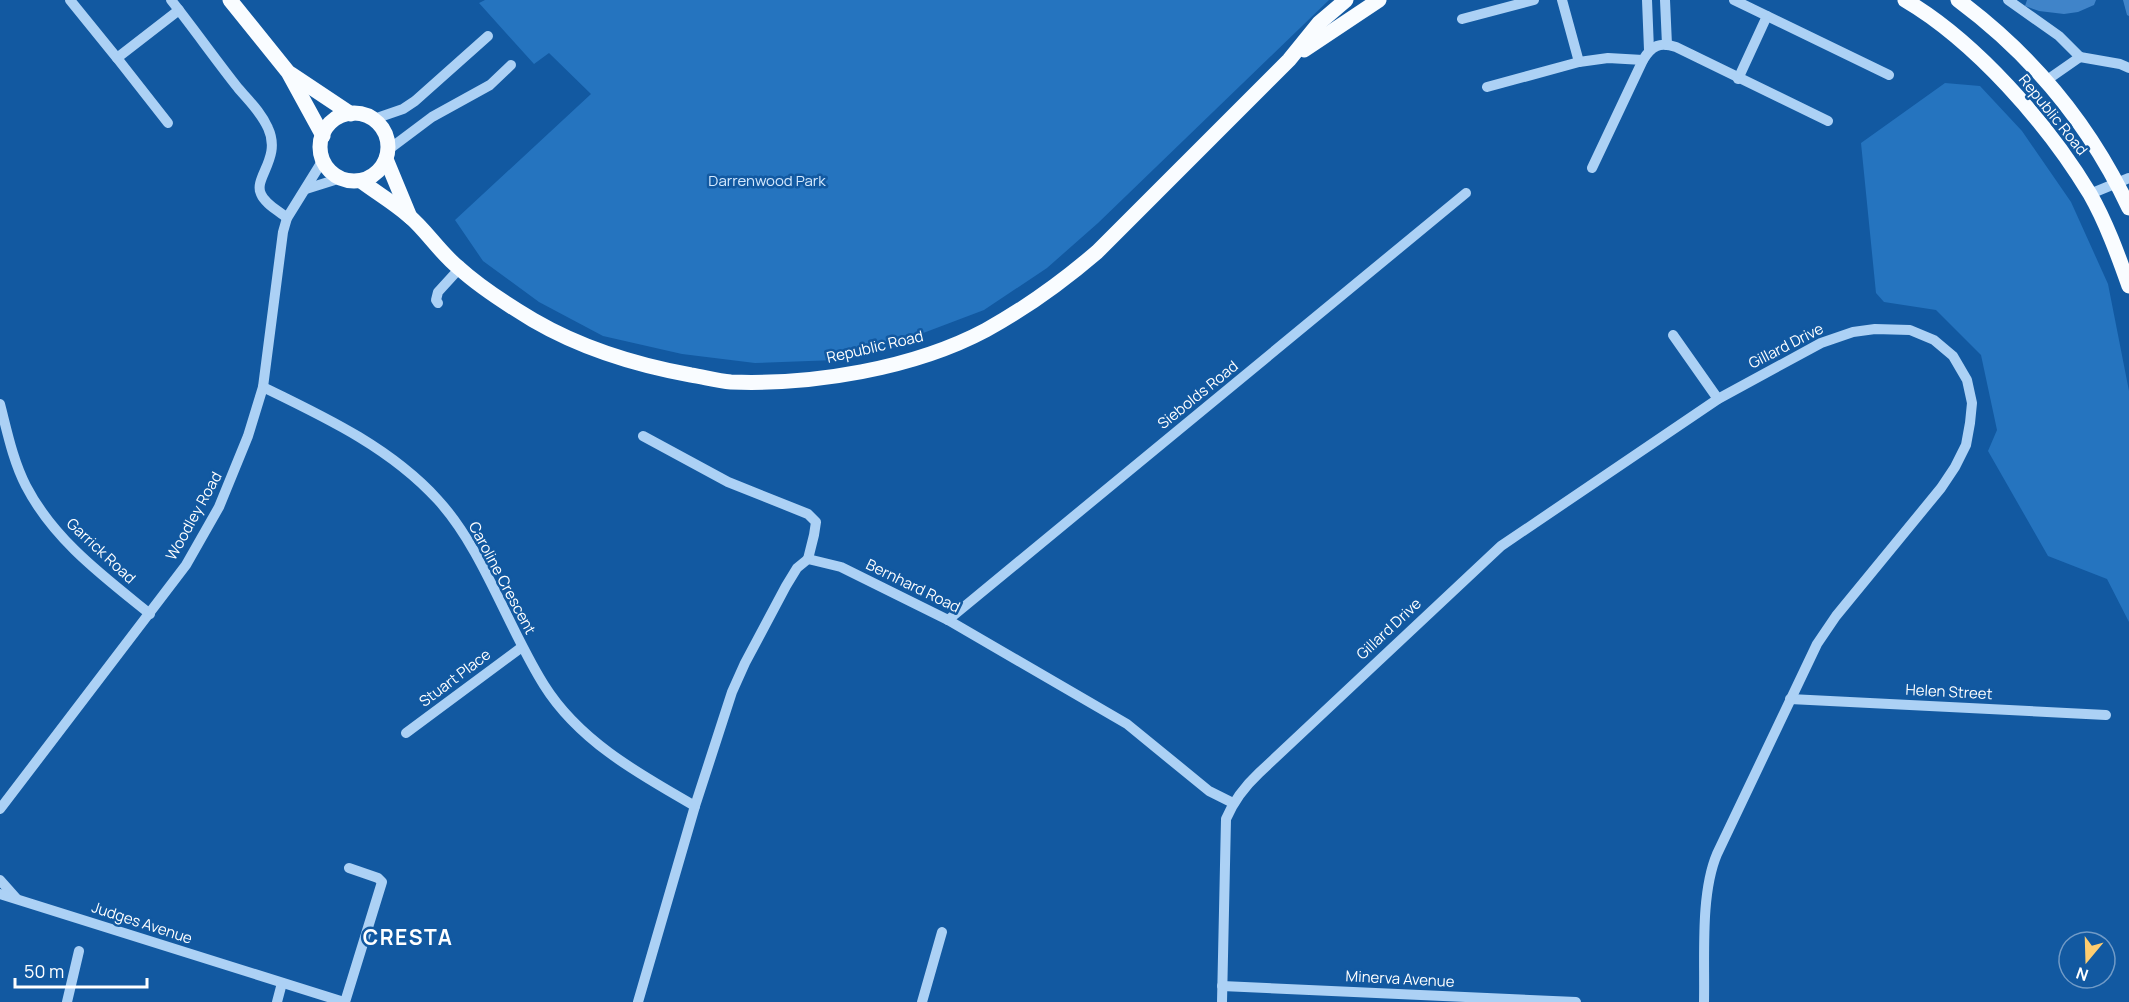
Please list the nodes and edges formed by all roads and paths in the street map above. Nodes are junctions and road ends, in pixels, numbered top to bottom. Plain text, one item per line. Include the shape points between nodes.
1 (70, 0) edge
2 (171, 0) edge
3 (230, 0) edge
4 (1346, 0) edge
5 (1379, 0) edge
6 (1534, 0) edge
7 (1562, 0) edge
8 (1647, 0) edge
9 (1665, 0) edge
10 (1734, 0) edge
11 (1905, 0) edge
12 (1958, 0) edge
13 (2008, 0) edge
14 (178, 10) junction
15 (1767, 16) junction
16 (1462, 19) dead end
17 (488, 36) dead end
18 (1667, 45) junction
19 (1646, 55) junction
20 (2080, 57) junction
21 (117, 58) junction
22 (1289, 60) junction
23 (1579, 62) junction
24 (511, 65) dead end
25 (2129, 68) edge
26 (288, 72) junction
27 (1889, 75) dead end
28 (1738, 79) junction
29 (2047, 80) junction
30 (1487, 87) dead end
31 (351, 114) junction
32 (374, 118) junction
33 (1828, 121) dead end
34 (168, 123) dead end
35 (323, 136) junction
36 (387, 155) junction
37 (323, 160) junction
38 (1592, 168) dead end
39 (341, 178) junction
40 (361, 181) junction
41 (2123, 181) edge
42 (306, 189) junction
43 (1466, 193) dead end
44 (2090, 194) junction
45 (2129, 208) edge
46 (410, 217) junction
47 (287, 218) junction
48 (459, 269) junction
49 (2129, 286) edge
50 (438, 303) dead end
51 (1673, 335) dead end
52 (263, 387) junction
53 (1718, 399) junction
54 (0, 404) edge
55 (643, 436) dead end
56 (808, 559) junction
57 (150, 614) junction
58 (948, 620) junction
59 (522, 647) junction
60 (1790, 699) junction
61 (2106, 715) dead end
62 (406, 733) dead end
63 (1233, 803) junction
64 (695, 806) junction
65 (0, 809) edge
66 (349, 868) dead end
67 (0, 880) edge
68 (0, 894) edge
69 (17, 899) junction
70 (942, 932) dead end
71 (79, 951) dead end
72 (282, 983) junction
73 (1222, 986) junction
74 (67, 1002) edge
75 (277, 1002) edge
76 (345, 1002) edge
77 (639, 1002) edge
78 (922, 1002) edge
79 (1222, 1002) edge
80 (1576, 1002) edge
81 (1704, 1002) edge

1 - 21 street
2 - 14 street
3 - 26 main road
4 - 22 main road, Republic Road via 1319,23
5 - 22 main road, Republic Road
6 - 16 street
7 - 23 street
8 - 19 street
9 - 18 street
10 - 15 street
11 - 44 main road, Republic Road via 1973,52 2000,79 2040,124
12 - 29 main road, Republic Road
13 - 20 street via 2059,36
14 - 21 street
14 - 47 street via 260,113 269,130 272,152 259,188 261,196
15 - 27 street
15 - 28 street
17 - 32 street via 415,101
18 - 19 street
18 - 28 street
19 - 23 street
19 - 38 street
20 - 25 street
20 - 29 street
21 - 34 street
22 - 48 main road, Republic Road via 1064,280 984,331 891,365 796,381 729,382 661,369 593,349 535,321
23 - 30 street
24 - 36 street via 490,85 432,117
26 - 31 main road
26 - 35 main road
28 - 33 street
29 - 41 main road, Republic Road
31 - 32 main road
31 - 35 main road via 335,119
32 - 36 main road via 388,140
35 - 37 main road
36 - 40 main road via 374,176
36 - 46 main road, Republic Road
37 - 39 main road
37 - 42 street, Woodley Road
39 - 40 main road
39 - 42 street
40 - 46 main road, Republic Road
41 - 44 street
41 - 45 main road, Republic Road
42 - 47 street, Woodley Road
43 - 58 street, Siebolds Road
44 - 49 main road, Republic Road
46 - 48 main road, Republic Road
47 - 52 street, Woodley Road via 280,243
48 - 50 street via 438,292
51 - 53 street
52 - 57 street, Woodley Road via 219,507 186,565
52 - 59 street, Caroline Crescent via 357,436 420,482 439,501 461,532
53 - 60 street, Gillard Drive via 1821,343 1875,329 1910,330 1934,340 1953,356 1967,380 1972,403 1970,423 1966,445 1955,467 1836,616 1817,644
53 - 63 street, Gillard Drive via 1501,546 1258,773
54 - 57 street, Garrick Road via 19,470 39,508 88,564
55 - 56 street via 728,482 808,514 816,528
56 - 58 street, Bernhard Road via 841,567
56 - 64 street via 797,568 745,663
57 - 65 street, Woodley Road
58 - 63 street, Bernhard Road via 1127,724 1209,791
59 - 62 street, Stuart Place
59 - 64 street, Caroline Crescent via 544,686 588,736 614,757
60 - 61 street, Helen Street
60 - 81 street, Gillard Drive via 1711,867
63 - 73 street via 1226,819
64 - 77 street
66 - 76 street via 382,882
67 - 69 street
68 - 69 street, Judges Avenue
69 - 72 street, Judges Avenue
70 - 78 street
71 - 74 street
72 - 75 street
72 - 76 street, Judges Avenue
73 - 79 street
73 - 80 street, Minerva Avenue

